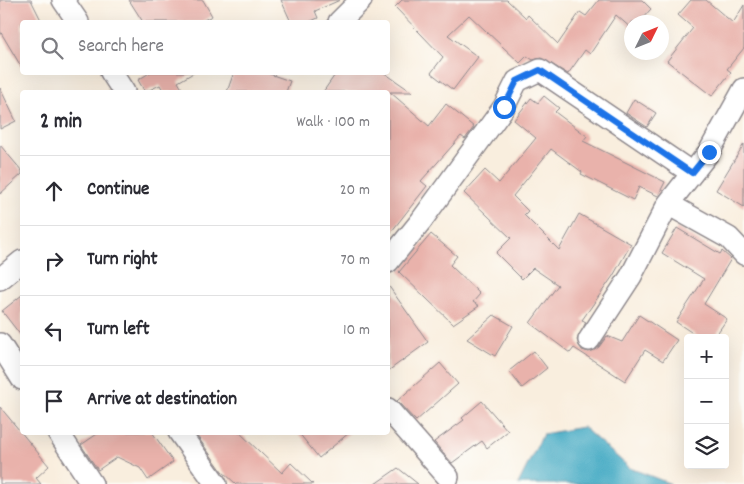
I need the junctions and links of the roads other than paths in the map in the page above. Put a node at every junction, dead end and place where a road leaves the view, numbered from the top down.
1 (63, 0) edge
2 (361, 0) edge
3 (77, 20) edge
4 (341, 20) edge
5 (113, 75) edge
6 (744, 89) edge
7 (123, 90) edge
8 (692, 173) junction
9 (668, 204) junction
10 (744, 254) edge
11 (390, 260) edge
12 (20, 263) edge
13 (0, 279) edge
14 (589, 340) dead end
15 (0, 344) edge
16 (20, 375) edge
17 (390, 411) edge
18 (60, 435) edge
19 (181, 435) edge
20 (448, 477) dead end
21 (92, 484) edge
22 (216, 484) edge

1 - 3 street
2 - 4 street
5 - 7 street
6 - 8 street
8 - 9 street
8 - 11 street
9 - 10 street
9 - 14 street
12 - 13 street
15 - 16 street
17 - 20 street
18 - 21 street
19 - 22 street

